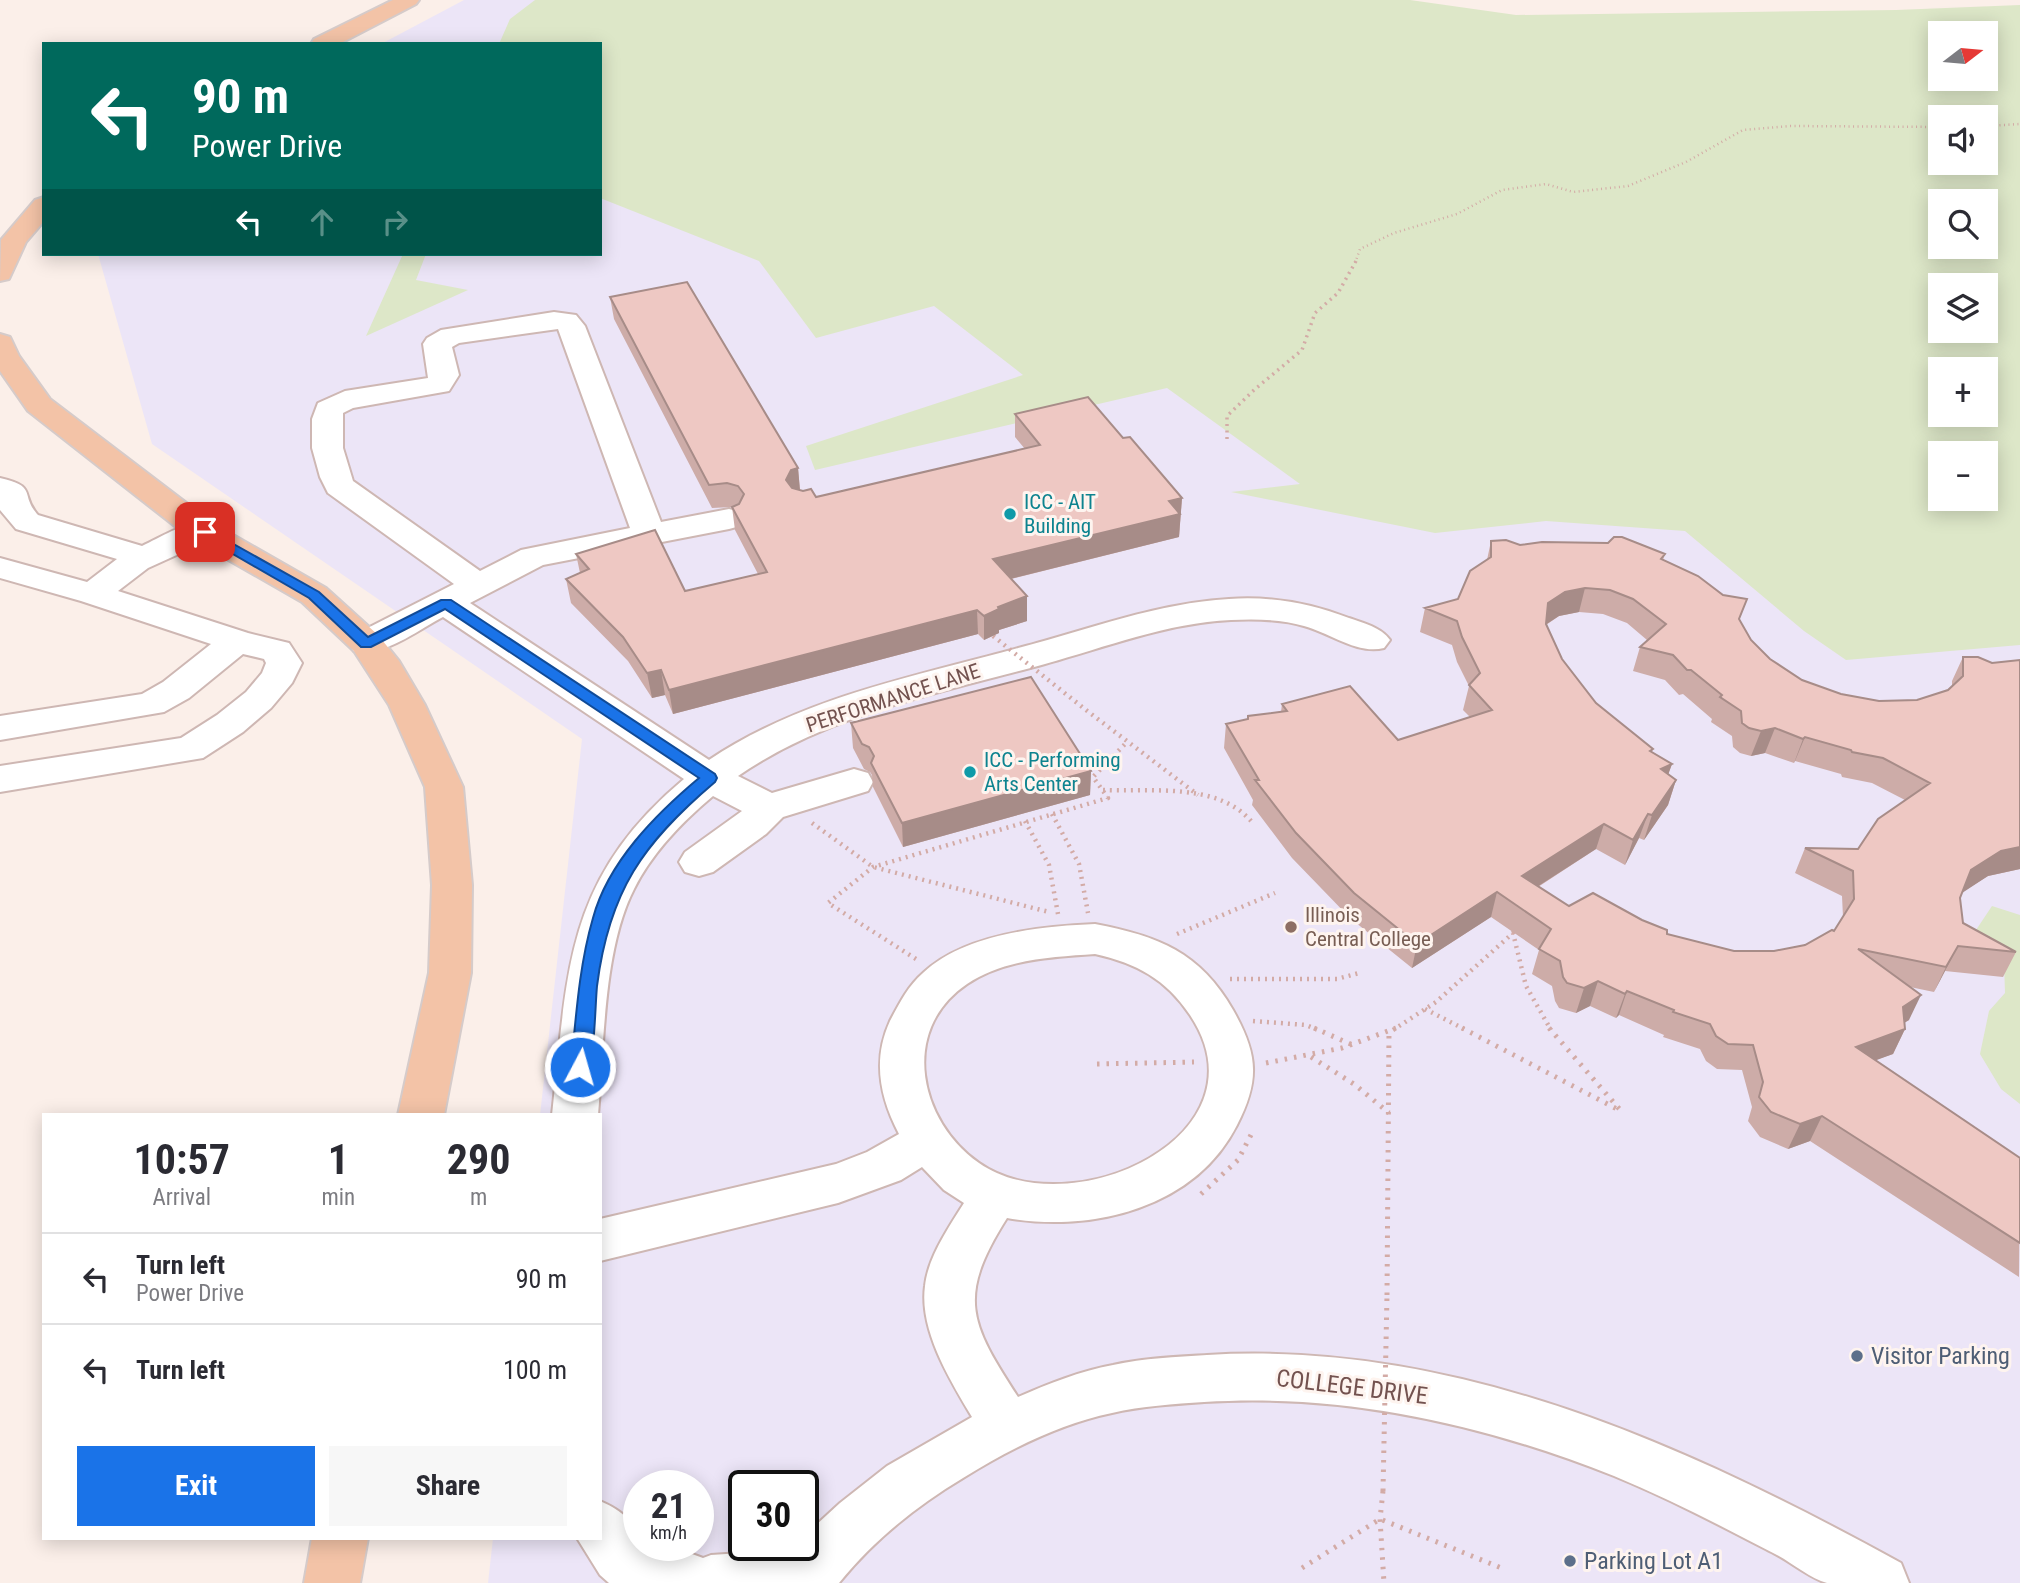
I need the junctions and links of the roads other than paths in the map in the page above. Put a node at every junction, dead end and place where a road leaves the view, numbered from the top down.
1 (409, 0) edge
2 (327, 42) edge
3 (42, 207) edge
4 (0, 273) edge
5 (1, 349) edge
6 (0, 487) edge
7 (729, 519) edge
8 (13, 528) edge
9 (202, 531) junction
10 (649, 535) junction
11 (145, 556) junction
12 (0, 568) edge
13 (479, 586) junction
14 (93, 594) junction
15 (446, 603) junction
16 (1372, 640) dead end
17 (236, 641) junction
18 (366, 643) junction
19 (0, 729) edge
20 (709, 778) junction
21 (0, 779) edge
22 (854, 782) dead end
23 (776, 805) junction
24 (699, 862) dead end
25 (421, 1113) edge
26 (575, 1113) edge
27 (927, 1141) junction
28 (995, 1196) junction
29 (602, 1240) edge
30 (1007, 1426) junction
31 (340, 1540) edge
32 (637, 1561) edge
33 (812, 1572) edge
34 (331, 1583) edge
35 (695, 1583) edge
36 (711, 1583) edge
37 (1881, 1583) edge

1 - 2 main road
3 - 4 main road
5 - 9 main road
6 - 8 street
7 - 10 street
8 - 11 street
9 - 11 street
9 - 18 main road
10 - 13 street
10 - 13 street
11 - 14 street
12 - 14 street
13 - 15 street
14 - 17 street
15 - 18 street
15 - 20 street
16 - 20 street, PERFORMANCE LANE
17 - 19 street
17 - 21 street
18 - 25 main road
20 - 23 street
20 - 26 street, PERFORMANCE LANE
22 - 23 street
23 - 24 street
27 - 28 street
27 - 28 street
27 - 29 street
28 - 30 street
30 - 33 street, COLLEGE DRIVE
30 - 37 street, COLLEGE DRIVE
31 - 34 main road
32 - 35 street
33 - 36 street

